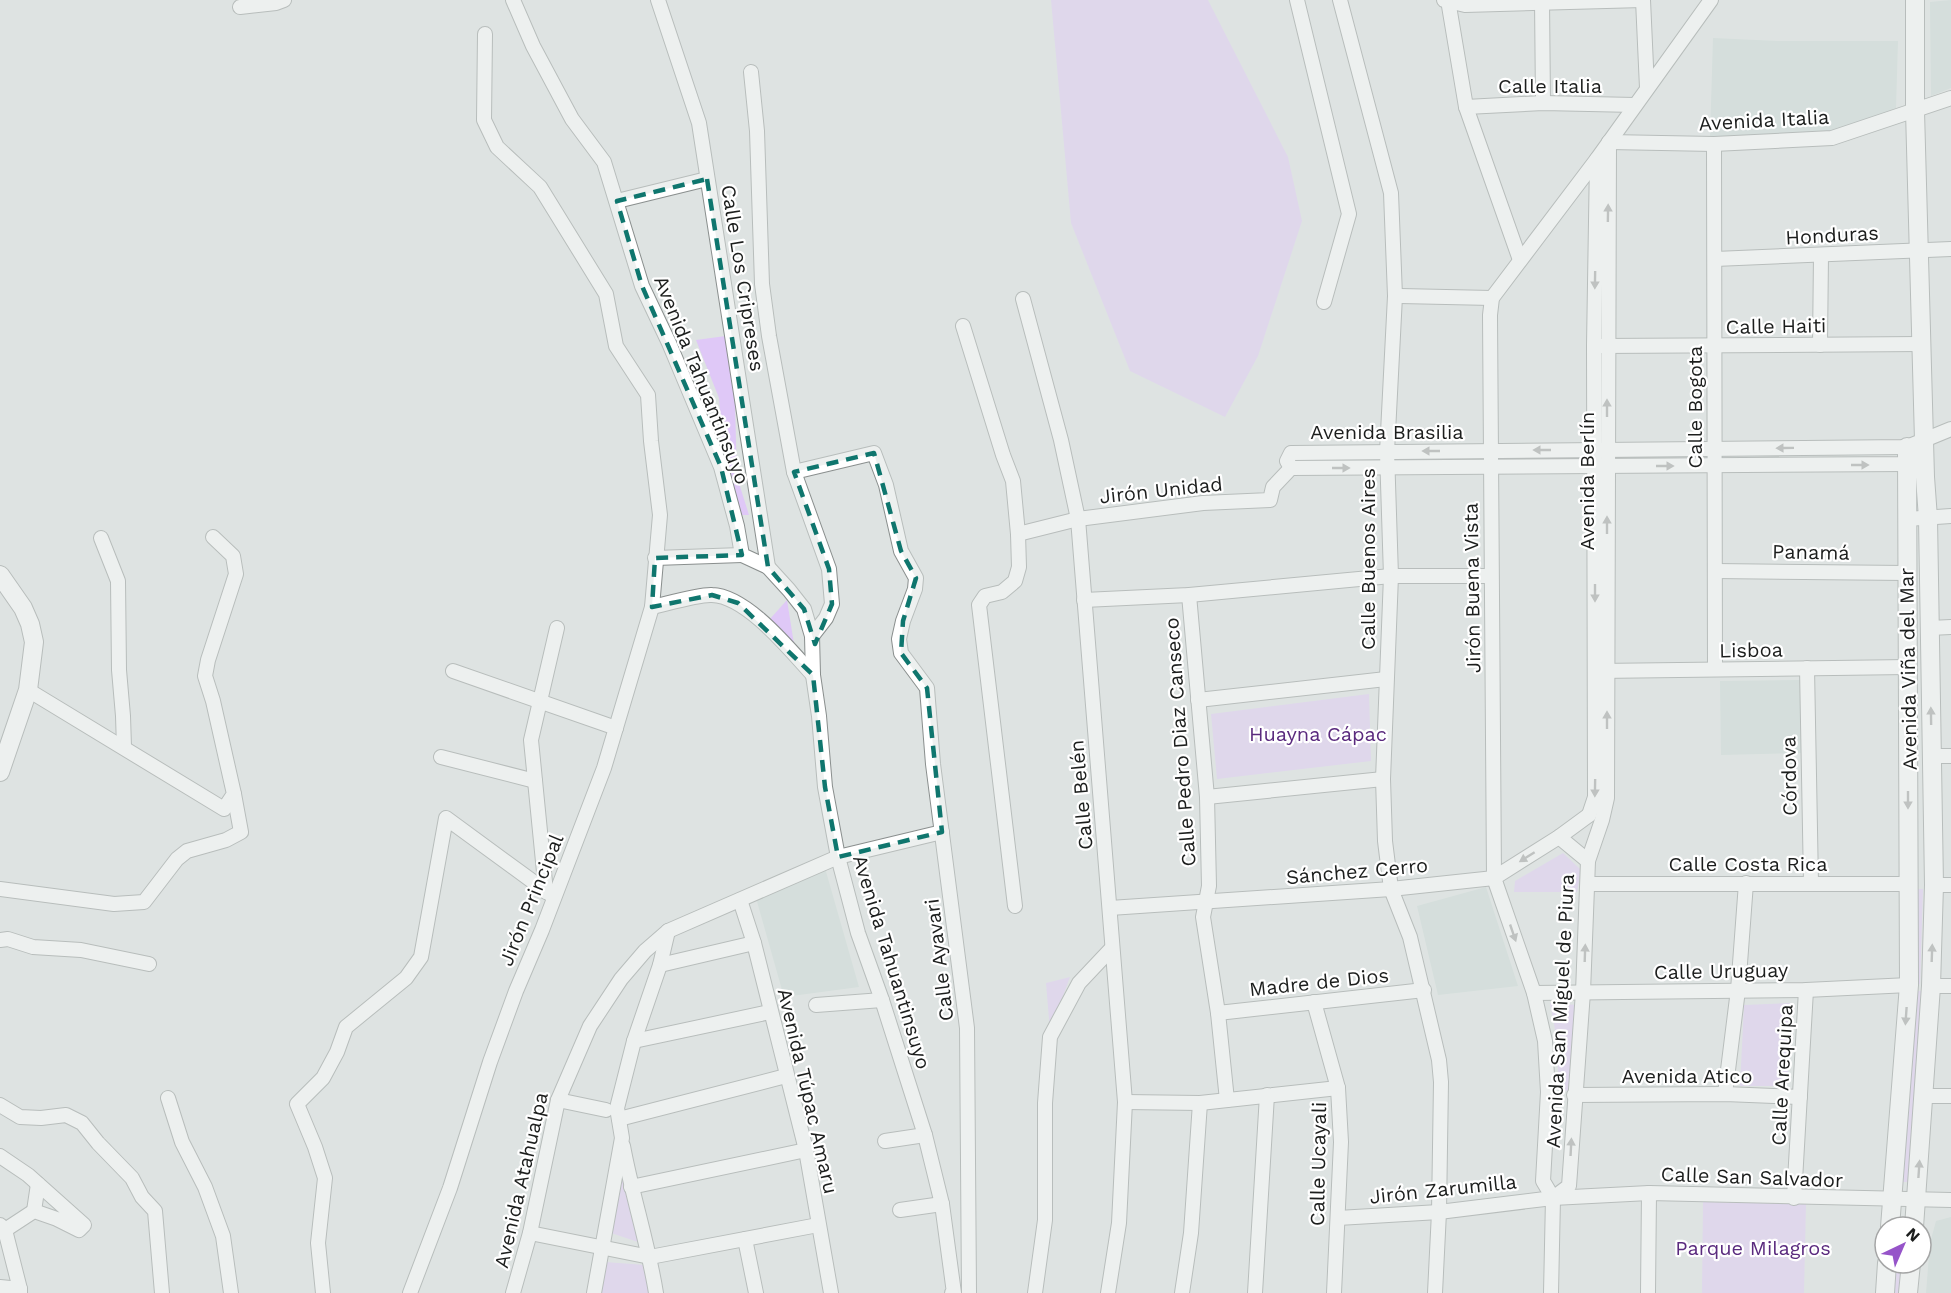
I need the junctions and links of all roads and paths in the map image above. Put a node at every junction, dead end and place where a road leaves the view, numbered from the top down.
1 (284, 0) edge
2 (513, 0) edge
3 (658, 0) edge
4 (1297, 0) edge
5 (1340, 0) edge
6 (1447, 0) edge
7 (1643, 0) edge
8 (1905, 0) edge
9 (1916, 0) edge
10 (1542, 2) edge
11 (1709, 2) edge
12 (240, 7) dead end
13 (485, 34) dead end
14 (752, 72) dead end
15 (1647, 88) junction
16 (1951, 98) edge
17 (1543, 103) junction
18 (1635, 105) junction
19 (1466, 106) junction
20 (1915, 111) junction
21 (1609, 142) junction
22 (1714, 144) junction
23 (1597, 159) junction
24 (707, 179) junction
25 (617, 201) junction
26 (1951, 249) edge
27 (1920, 250) junction
28 (1821, 255) junction
29 (1715, 259) junction
30 (1520, 261) junction
31 (1400, 296) dead end
32 (1492, 298) junction
33 (1023, 299) dead end
34 (1324, 302) dead end
35 (963, 326) dead end
36 (1922, 344) junction
37 (1820, 345) junction
38 (1601, 346) junction
39 (1715, 346) junction
40 (1951, 429) edge
41 (1925, 440) junction
42 (1715, 449) junction
43 (1601, 450) junction
44 (1490, 451) junction
45 (1388, 452) junction
46 (1907, 456) junction
47 (1925, 460) junction
48 (1601, 466) junction
49 (1715, 466) junction
50 (1490, 467) junction
51 (1291, 468) junction
52 (1388, 468) junction
53 (794, 472) junction
54 (1951, 516) edge
55 (1928, 518) junction
56 (1078, 519) junction
57 (1907, 519) junction
58 (1018, 534) junction
59 (213, 537) dead end
60 (101, 538) dead end
61 (742, 555) junction
62 (656, 558) junction
63 (768, 567) junction
64 (1715, 571) junction
65 (1907, 573) junction
66 (0, 575) edge
67 (1391, 576) junction
68 (1491, 576) junction
69 (1189, 595) junction
70 (1084, 600) junction
71 (652, 607) junction
72 (1951, 627) edge
73 (557, 628) dead end
74 (1930, 628) junction
75 (812, 636) junction
76 (1908, 667) junction
77 (1807, 668) junction
78 (1715, 669) junction
79 (453, 671) dead end
80 (1601, 671) junction
81 (813, 675) junction
82 (1386, 679) junction
83 (28, 690) junction
84 (540, 700) junction
85 (1198, 700) junction
86 (616, 728) junction
87 (124, 747) junction
88 (1931, 756) junction
89 (1951, 756) edge
90 (441, 757) dead end
91 (0, 772) edge
92 (1383, 779) junction
93 (535, 780) junction
94 (234, 794) junction
95 (1207, 797) junction
96 (1596, 818) junction
97 (942, 832) junction
98 (1559, 837) junction
99 (838, 857) junction
100 (1588, 861) junction
101 (1494, 878) junction
102 (1746, 883) junction
103 (1811, 883) junction
104 (1588, 884) junction
105 (1909, 884) junction
106 (1942, 885) edge
107 (0, 889) edge
108 (1391, 889) junction
109 (550, 895) junction
110 (740, 900) junction
111 (1206, 901) junction
112 (1015, 906) dead end
113 (1110, 908) junction
114 (668, 931) junction
115 (0, 940) edge
116 (754, 943) junction
117 (1112, 948) junction
118 (149, 964) dead end
119 (660, 965) junction
120 (1909, 985) junction
121 (1931, 986) junction
122 (1951, 986) edge
123 (1424, 990) junction
124 (1738, 990) junction
125 (1806, 990) junction
126 (1583, 992) junction
127 (1534, 993) junction
128 (882, 1000) junction
129 (1314, 1002) junction
130 (816, 1005) dead end
131 (770, 1012) junction
132 (1218, 1013) junction
133 (634, 1041) junction
134 (786, 1076) junction
135 (1338, 1088) junction
136 (1725, 1094) junction
137 (1267, 1095) junction
138 (1574, 1095) junction
139 (1924, 1096) junction
140 (1951, 1096) edge
141 (1800, 1097) junction
142 (168, 1098) dead end
143 (558, 1100) junction
144 (1227, 1100) junction
145 (1125, 1102) junction
146 (1200, 1103) junction
147 (0, 1105) edge
148 (606, 1110) dead end
149 (619, 1119) junction
150 (925, 1135) junction
151 (622, 1138) junction
152 (885, 1141) dead end
153 (806, 1150) junction
154 (0, 1156) edge
155 (38, 1184) junction
156 (631, 1187) junction
157 (1649, 1193) junction
158 (1553, 1197) junction
159 (1794, 1198) junction
160 (1892, 1200) junction
161 (1951, 1200) edge
162 (1916, 1201) junction
163 (942, 1204) junction
164 (900, 1210) dead end
165 (34, 1211) junction
166 (1439, 1212) junction
167 (1891, 1215) edge
168 (1915, 1215) edge
169 (1338, 1218) junction
170 (819, 1225) junction
171 (2, 1227) edge
172 (531, 1233) junction
173 (746, 1239) junction
174 (602, 1248) junction
175 (650, 1257) junction
176 (1886, 1275) edge
177 (1910, 1275) edge
178 (0, 1287) edge
179 (20, 1291) edge
180 (162, 1293) edge
181 (231, 1293) edge
182 (323, 1293) edge
183 (410, 1293) edge
184 (513, 1293) edge
185 (594, 1293) edge
186 (656, 1293) edge
187 (756, 1293) edge
188 (831, 1293) edge
189 (953, 1293) edge
190 (969, 1293) edge
191 (1035, 1293) edge
192 (1108, 1293) edge
193 (1182, 1293) edge
194 (1255, 1293) edge
195 (1334, 1293) edge
196 (1435, 1293) edge
197 (1551, 1293) edge
198 (1648, 1293) edge
199 (1885, 1293) edge
200 (1908, 1293) edge

1 - 12 street
2 - 25 street, Avenida Tahuantinsuyo
3 - 24 street, Calle Los Cripreses
4 - 34 street
5 - 45 street, Calle Buenos Aires
6 - 10 street
6 - 19 street
7 - 10 street
7 - 15 street
8 - 20 main road, Avenida Viña del Mar
9 - 20 main road, Avenida Viña del Mar
10 - 17 street
11 - 15 street
13 - 62 street, Jirón Principal
14 - 53 street
15 - 18 street
16 - 20 street, Avenida Italia
17 - 18 street, Calle Italia
17 - 19 street, Calle Italia
18 - 21 street
19 - 30 street
20 - 22 street, Avenida Italia
20 - 27 main road, Avenida Viña del Mar
21 - 22 street, Avenida Italia
21 - 23 street
38 -> 21 street, Avenida Berlín
22 - 29 street, Calle Bogota
23 - 30 street
23 -> 38 street, Avenida Berlín
24 - 25 street
24 - 63 street, Calle Los Cripreses
25 - 61 street, Avenida Tahuantinsuyo
26 - 27 street, Honduras
27 - 28 street, Honduras
27 - 36 main road, Avenida Viña del Mar
28 - 29 street, Honduras
28 - 37 street
29 - 39 street, Calle Bogota
30 - 32 street
31 - 32 street
32 - 44 street, Jirón Buena Vista
33 - 56 street, Calle Belén
35 - 58 street
36 - 37 street, Calle Haiti
36 - 41 main road, Avenida Viña del Mar
37 - 39 street, Calle Haiti
38 - 39 street, Calle Haiti
38 - 43 street, Avenida Berlín
39 - 42 street, Calle Bogota
40 - 41 street, Avenida Brasilia
41 - 46 street, Avenida Brasilia
41 - 47 main road, Avenida Viña del Mar
42 - 43 street, Avenida Brasilia
46 -> 42 street, Avenida Brasilia
42 - 49 street, Calle Bogota
43 -> 44 street, Avenida Brasilia
43 - 48 street, Avenida Berlín
44 -> 45 street, Avenida Brasilia
44 - 50 street, Jirón Buena Vista
45 - 51 street, Avenida Brasilia
45 - 52 street, Calle Buenos Aires
46 - 47 street, Avenida Brasilia
49 -> 46 street, Avenida Brasilia
46 - 57 main road, Avenida Viña del Mar
47 - 55 main road, Avenida Viña del Mar
48 -> 49 street, Avenida Brasilia
48 - 50 street, Avenida Brasilia
48 - 80 street, Avenida Berlín
49 - 64 street, Calle Bogota
50 - 52 street, Avenida Brasilia
50 - 68 street, Jirón Buena Vista
51 -> 52 street, Avenida Brasilia
51 - 56 street, Jirón Unidad
52 - 67 street, Calle Buenos Aires
53 - 75 street
53 - 97 street, Calle Ayavari
54 - 55 street
55 - 57 street
55 - 74 main road, Avenida Viña del Mar
56 - 58 street, Jirón Unidad
56 - 70 street, Calle Belén
57 - 65 main road, Avenida Viña del Mar
58 - 112 street
59 - 94 street
60 - 87 street
61 - 62 street
61 - 63 street, Avenida Tahuantinsuyo
62 - 71 street, Jirón Principal
63 - 75 street, Avenida Tahuantinsuyo
64 - 65 street, Panamá
64 - 78 street, Calle Bogota
65 - 76 main road, Avenida Viña del Mar
66 - 83 main road
67 - 68 street
67 - 69 street
67 - 82 street, Calle Buenos Aires
68 - 101 street, Jirón Buena Vista
69 - 70 street
69 - 85 street, Calle Pedro Diaz Canseco
70 - 113 street, Calle Belén
71 - 81 street
71 - 86 street, Jirón Principal
72 - 74 street
73 - 84 street
88 -> 74 main road, Avenida Viña del Mar
75 - 81 street, Avenida Tahuantinsuyo
76 - 77 street, Lisboa
76 -> 105 main road, Avenida Viña del Mar
77 - 78 street, Lisboa
77 - 103 street, Córdova
78 - 80 street, Lisboa
79 - 84 street
80 - 96 street, Avenida Berlín
81 - 99 street, Avenida Tahuantinsuyo
82 - 85 street
82 - 92 street, Calle Buenos Aires
83 - 87 street
83 - 91 main road
84 - 86 street
84 - 93 street
85 - 95 street, Calle Pedro Diaz Canseco
86 - 109 street, Jirón Principal
87 - 94 street
88 - 89 street
88 - 106 main road, Avenida Viña del Mar
90 - 93 street
92 - 95 street
92 - 108 street, Calle Buenos Aires
93 - 109 street
94 - 107 street
95 - 111 street, Calle Pedro Diaz Canseco
96 - 98 street, Sánchez Cerro
96 - 100 street, Avenida San Miguel de Piura
97 - 99 street, Avenida Atahualpa
97 - 190 street, Calle Ayavari
98 - 100 street
98 -> 101 street, Sánchez Cerro
99 - 110 street, Avenida Atahualpa
99 - 128 street, Avenida Tahuantinsuyo
100 - 104 street, Avenida San Miguel de Piura
101 - 108 street, Sánchez Cerro
101 -> 127 street, Avenida San Miguel de Piura
102 - 103 street, Calle Costa Rica
102 - 104 street, Calle Costa Rica
102 - 124 street
103 - 105 street, Calle Costa Rica
126 -> 104 street, Avenida San Miguel de Piura
105 - 120 main road, Avenida Viña del Mar
121 -> 106 main road, Avenida Viña del Mar
108 - 111 street, Sánchez Cerro
108 - 123 street, Calle Buenos Aires
109 - 182 street
109 - 183 street, Jirón Principal
110 - 114 street, Avenida Atahualpa
110 - 116 street, Avenida Túpac Amaru
111 - 113 street, Sánchez Cerro
111 - 132 street, Calle Pedro Diaz Canseco
113 - 117 street, Calle Belén
114 - 119 street
114 - 143 street, Avenida Atahualpa
115 - 118 street
116 - 119 street
116 - 131 street, Avenida Túpac Amaru
117 - 145 street, Calle Belén
117 - 191 street
119 - 133 street
120 - 125 street, Calle Uruguay
120 -> 160 main road, Avenida Viña del Mar
121 - 122 street
121 - 139 main road, Avenida Viña del Mar
123 - 129 street, Madre de Dios
123 - 166 street, Calle Buenos Aires
124 - 125 street, Calle Uruguay
124 - 126 street, Calle Uruguay
124 - 136 street
125 - 141 street, Calle Arequipa
126 - 127 street, Calle Uruguay
126 - 138 street, Avenida San Miguel de Piura
127 - 158 street, Avenida San Miguel de Piura
128 - 130 street
128 - 150 street, Avenida Tahuantinsuyo
129 - 132 street, Madre de Dios
129 - 135 street, Calle Ucayali
131 - 133 street
131 - 134 street, Avenida Túpac Amaru
132 - 144 street, Calle Pedro Diaz Canseco
133 - 149 street
134 - 149 street
134 - 153 street, Avenida Túpac Amaru
135 - 137 street
135 - 169 street, Calle Ucayali
136 - 138 street, Avenida Atico
136 - 141 street, Avenida Atico
137 - 144 street
137 - 194 street
158 -> 138 street, Avenida San Miguel de Piura
139 - 140 street
162 -> 139 main road, Avenida Viña del Mar
141 - 159 street, Calle Arequipa
142 - 181 street
143 - 148 street
143 - 172 street, Avenida Atahualpa
144 - 146 street
145 - 146 street
145 - 192 street, Calle Belén
146 - 193 street
147 - 180 street
149 - 151 street
150 - 152 street
150 - 163 street, Avenida Tahuantinsuyo
151 - 156 street
151 - 174 street
153 - 156 street
153 - 170 street, Avenida Túpac Amaru
154 - 155 street
155 - 165 street
155 - 165 street
156 - 175 street
157 - 158 street, Calle San Salvador
157 - 159 street, Calle San Salvador
157 - 198 street
158 - 166 street, Jirón Zarumilla
158 - 197 street, Avenida San Miguel de Piura
159 - 160 street, Calle San Salvador
160 - 162 street, Calle San Salvador
160 - 167 main road, Avenida Viña del Mar
161 - 162 street, Calle San Salvador
162 - 168 main road, Avenida Viña del Mar
163 - 164 street
163 - 189 street, Avenida Tahuantinsuyo
165 - 171 street
166 - 169 street, Jirón Zarumilla
166 - 196 street, Calle Buenos Aires
169 - 195 street, Calle Ucayali
170 - 173 street
170 - 188 street, Avenida Túpac Amaru
171 - 179 street
172 - 174 street
172 - 184 street, Avenida Atahualpa
173 - 175 street
173 - 187 street
174 - 175 street
174 - 185 street
175 - 186 street
176 - 199 main road
177 - 200 main road
178 - 179 street

